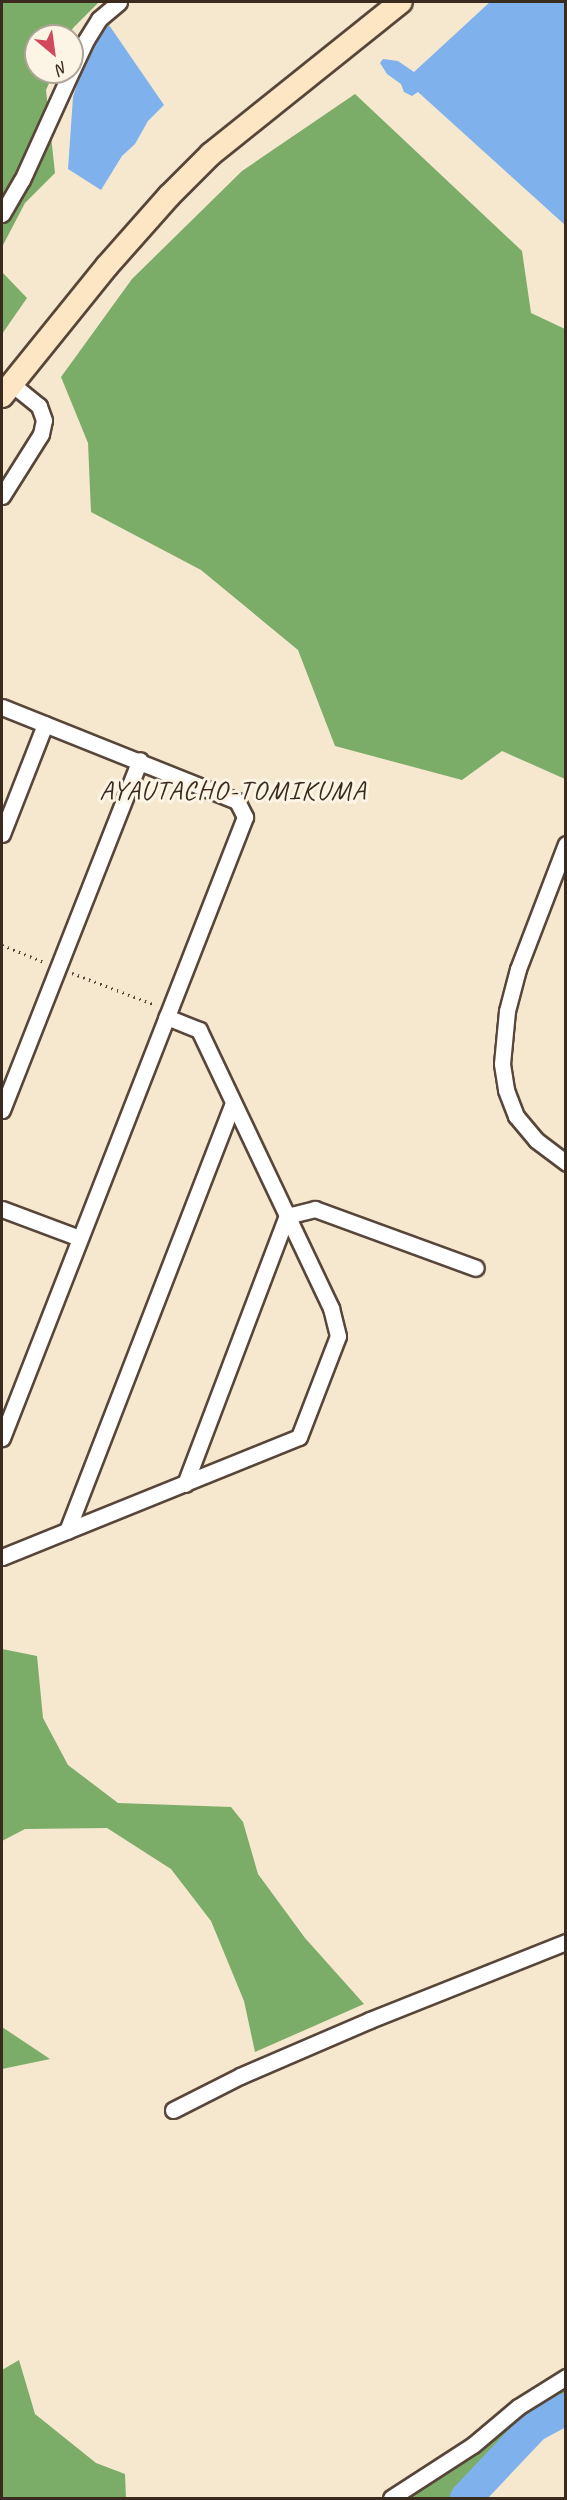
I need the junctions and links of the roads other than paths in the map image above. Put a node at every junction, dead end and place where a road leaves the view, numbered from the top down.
1 (119, 2) edge
2 (401, 2) edge
3 (84, 44) edge
4 (66, 84) edge
5 (2, 214) edge
6 (6, 390) edge
7 (2, 496) edge
8 (2, 707) edge
9 (45, 724) junction
10 (140, 760) junction
11 (2, 834) edge
12 (566, 844) edge
13 (167, 1014) junction
14 (233, 1103) junction
15 (2, 1110) edge
16 (566, 1163) edge
17 (2, 1209) edge
18 (287, 1216) junction
19 (79, 1238) junction
20 (476, 1268) dead end
21 (2, 1438) edge
22 (185, 1484) junction
23 (67, 1531) junction
24 (2, 1557) edge
25 (566, 1942) edge
26 (173, 2110) dead end
27 (566, 2377) edge
28 (391, 2499) edge

1 - 3 street
2 - 6 street
4 - 5 street
6 - 7 street
8 - 9 street
9 - 10 street
9 - 11 street
10 - 13 street
10 - 15 street
12 - 16 street
13 - 14 street
13 - 19 street
14 - 18 street
14 - 23 street
17 - 19 street
18 - 20 street
18 - 22 street
18 - 22 street
19 - 21 street
22 - 23 street
23 - 24 street
25 - 26 street
27 - 28 street

